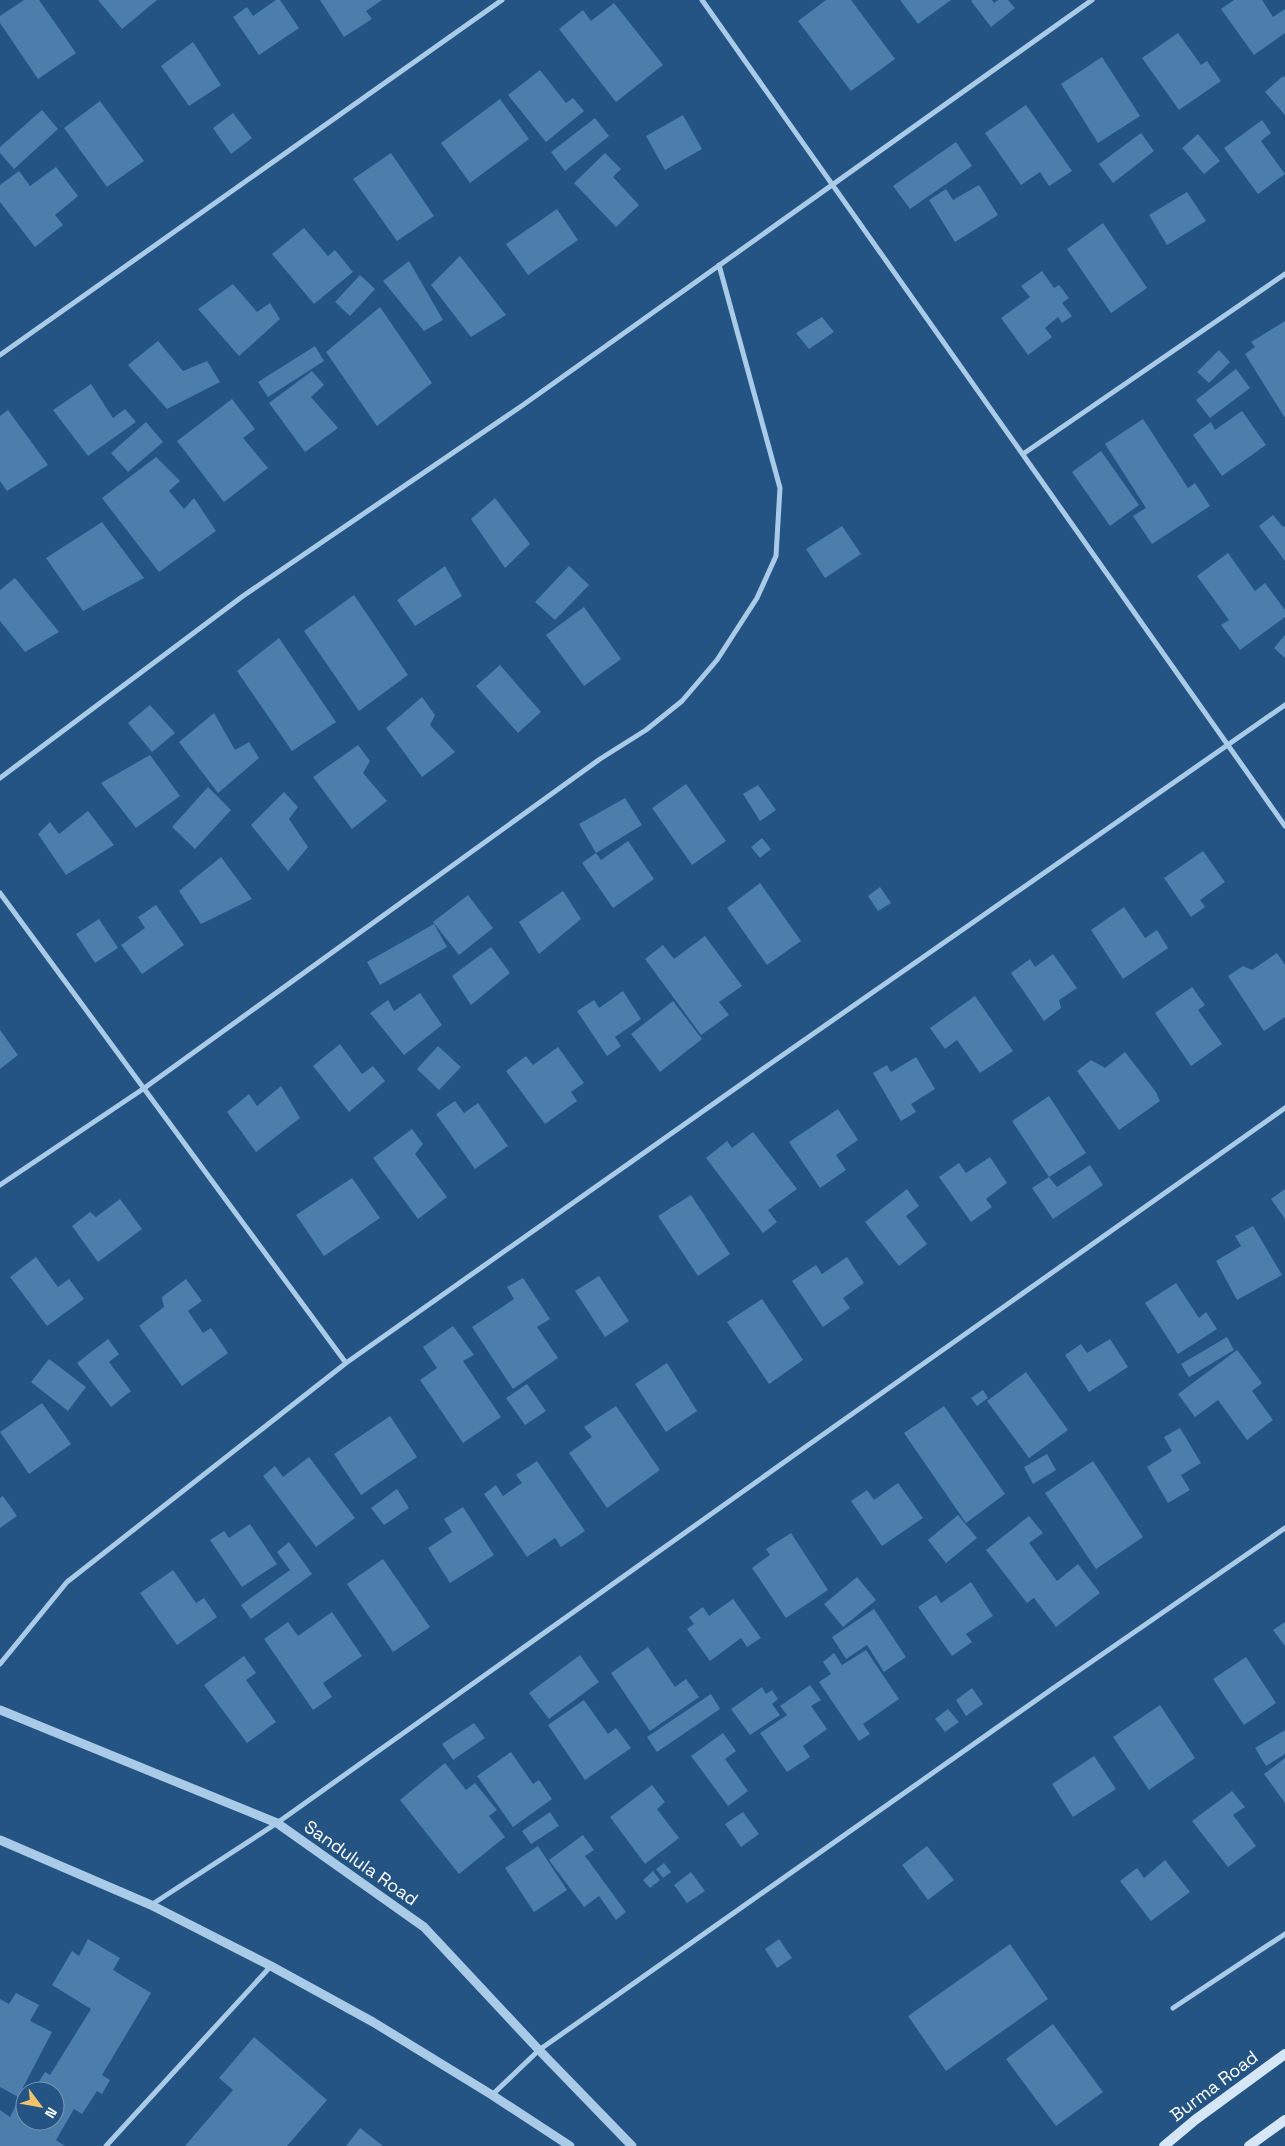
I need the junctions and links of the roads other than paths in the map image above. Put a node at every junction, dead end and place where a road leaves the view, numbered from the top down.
1 (502, 0) edge
2 (702, 0) edge
3 (1092, 0) edge
4 (832, 185) junction
5 (719, 266) junction
6 (1285, 274) edge
7 (0, 355) edge
8 (1023, 454) junction
9 (1285, 705) edge
10 (1227, 746) junction
11 (0, 778) edge
12 (1285, 826) edge
13 (0, 893) edge
14 (143, 1088) junction
15 (1285, 1108) edge
16 (0, 1185) edge
17 (346, 1363) junction
18 (1285, 1528) edge
19 (0, 1664) edge
20 (0, 1710) edge
21 (278, 1824) junction
22 (0, 1840) edge
23 (151, 1905) junction
24 (1285, 1934) edge
25 (271, 1966) junction
26 (1174, 2008) dead end
27 (539, 2050) junction
28 (1285, 2054) edge
29 (492, 2095) junction
30 (1285, 2120) edge
31 (106, 2146) edge
32 (570, 2146) edge
33 (632, 2146) edge
34 (1164, 2146) edge
35 (1249, 2146) edge

1 - 7 street
2 - 4 street
3 - 4 street
4 - 5 street
4 - 8 street
5 - 11 street
5 - 14 street
6 - 8 street
8 - 10 street
9 - 10 street
10 - 12 street
10 - 17 street
13 - 14 street
14 - 16 street
14 - 17 street
15 - 21 street
17 - 19 street
18 - 27 street
20 - 21 street, Sandulula Road
21 - 23 street
21 - 27 street, Sandulula Road
22 - 23 street
23 - 25 street
24 - 26 street
25 - 29 street
25 - 31 street
27 - 29 street
27 - 33 street, Sandulula Road
28 - 34 main road, Burma Road
29 - 32 street
30 - 35 main road

